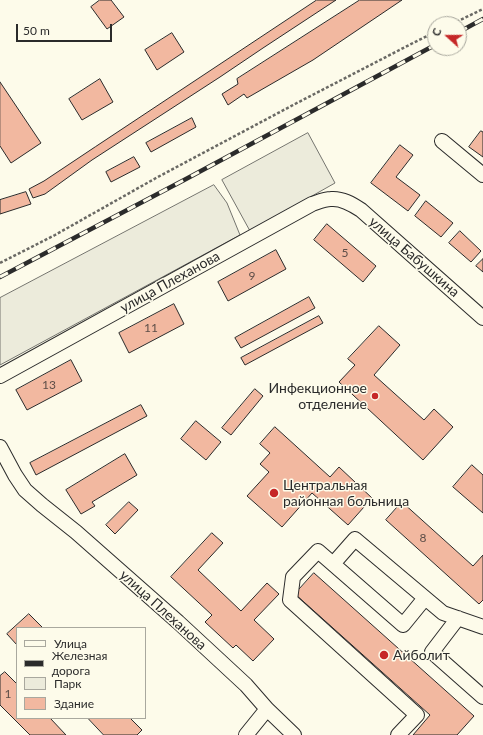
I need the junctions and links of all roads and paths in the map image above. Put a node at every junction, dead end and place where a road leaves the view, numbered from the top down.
1 (483, 9) edge
2 (467, 17) edge
3 (427, 36) edge
4 (442, 142) dead end
5 (483, 175) edge
6 (343, 201) joint
7 (0, 263) edge
8 (483, 318) edge
9 (0, 376) edge
10 (0, 447) edge
11 (333, 564) junction
12 (425, 598) junction
13 (458, 618) junction
14 (483, 627) edge
15 (483, 697) edge
16 (267, 709) junction
17 (246, 735) edge
18 (294, 735) edge
19 (398, 735) edge

1 - 2 path
3 - 7 path
4 - 5 street
6 - 8 street, улица Бабушкина
6 - 9 street, улица Плеханова
10 - 16 street, улица Плеханова
11 - 12 street
11 - 12 street
11 - 19 street
12 - 13 street
13 - 14 street
13 - 15 street
16 - 17 street
16 - 18 street, улица Плеханова

